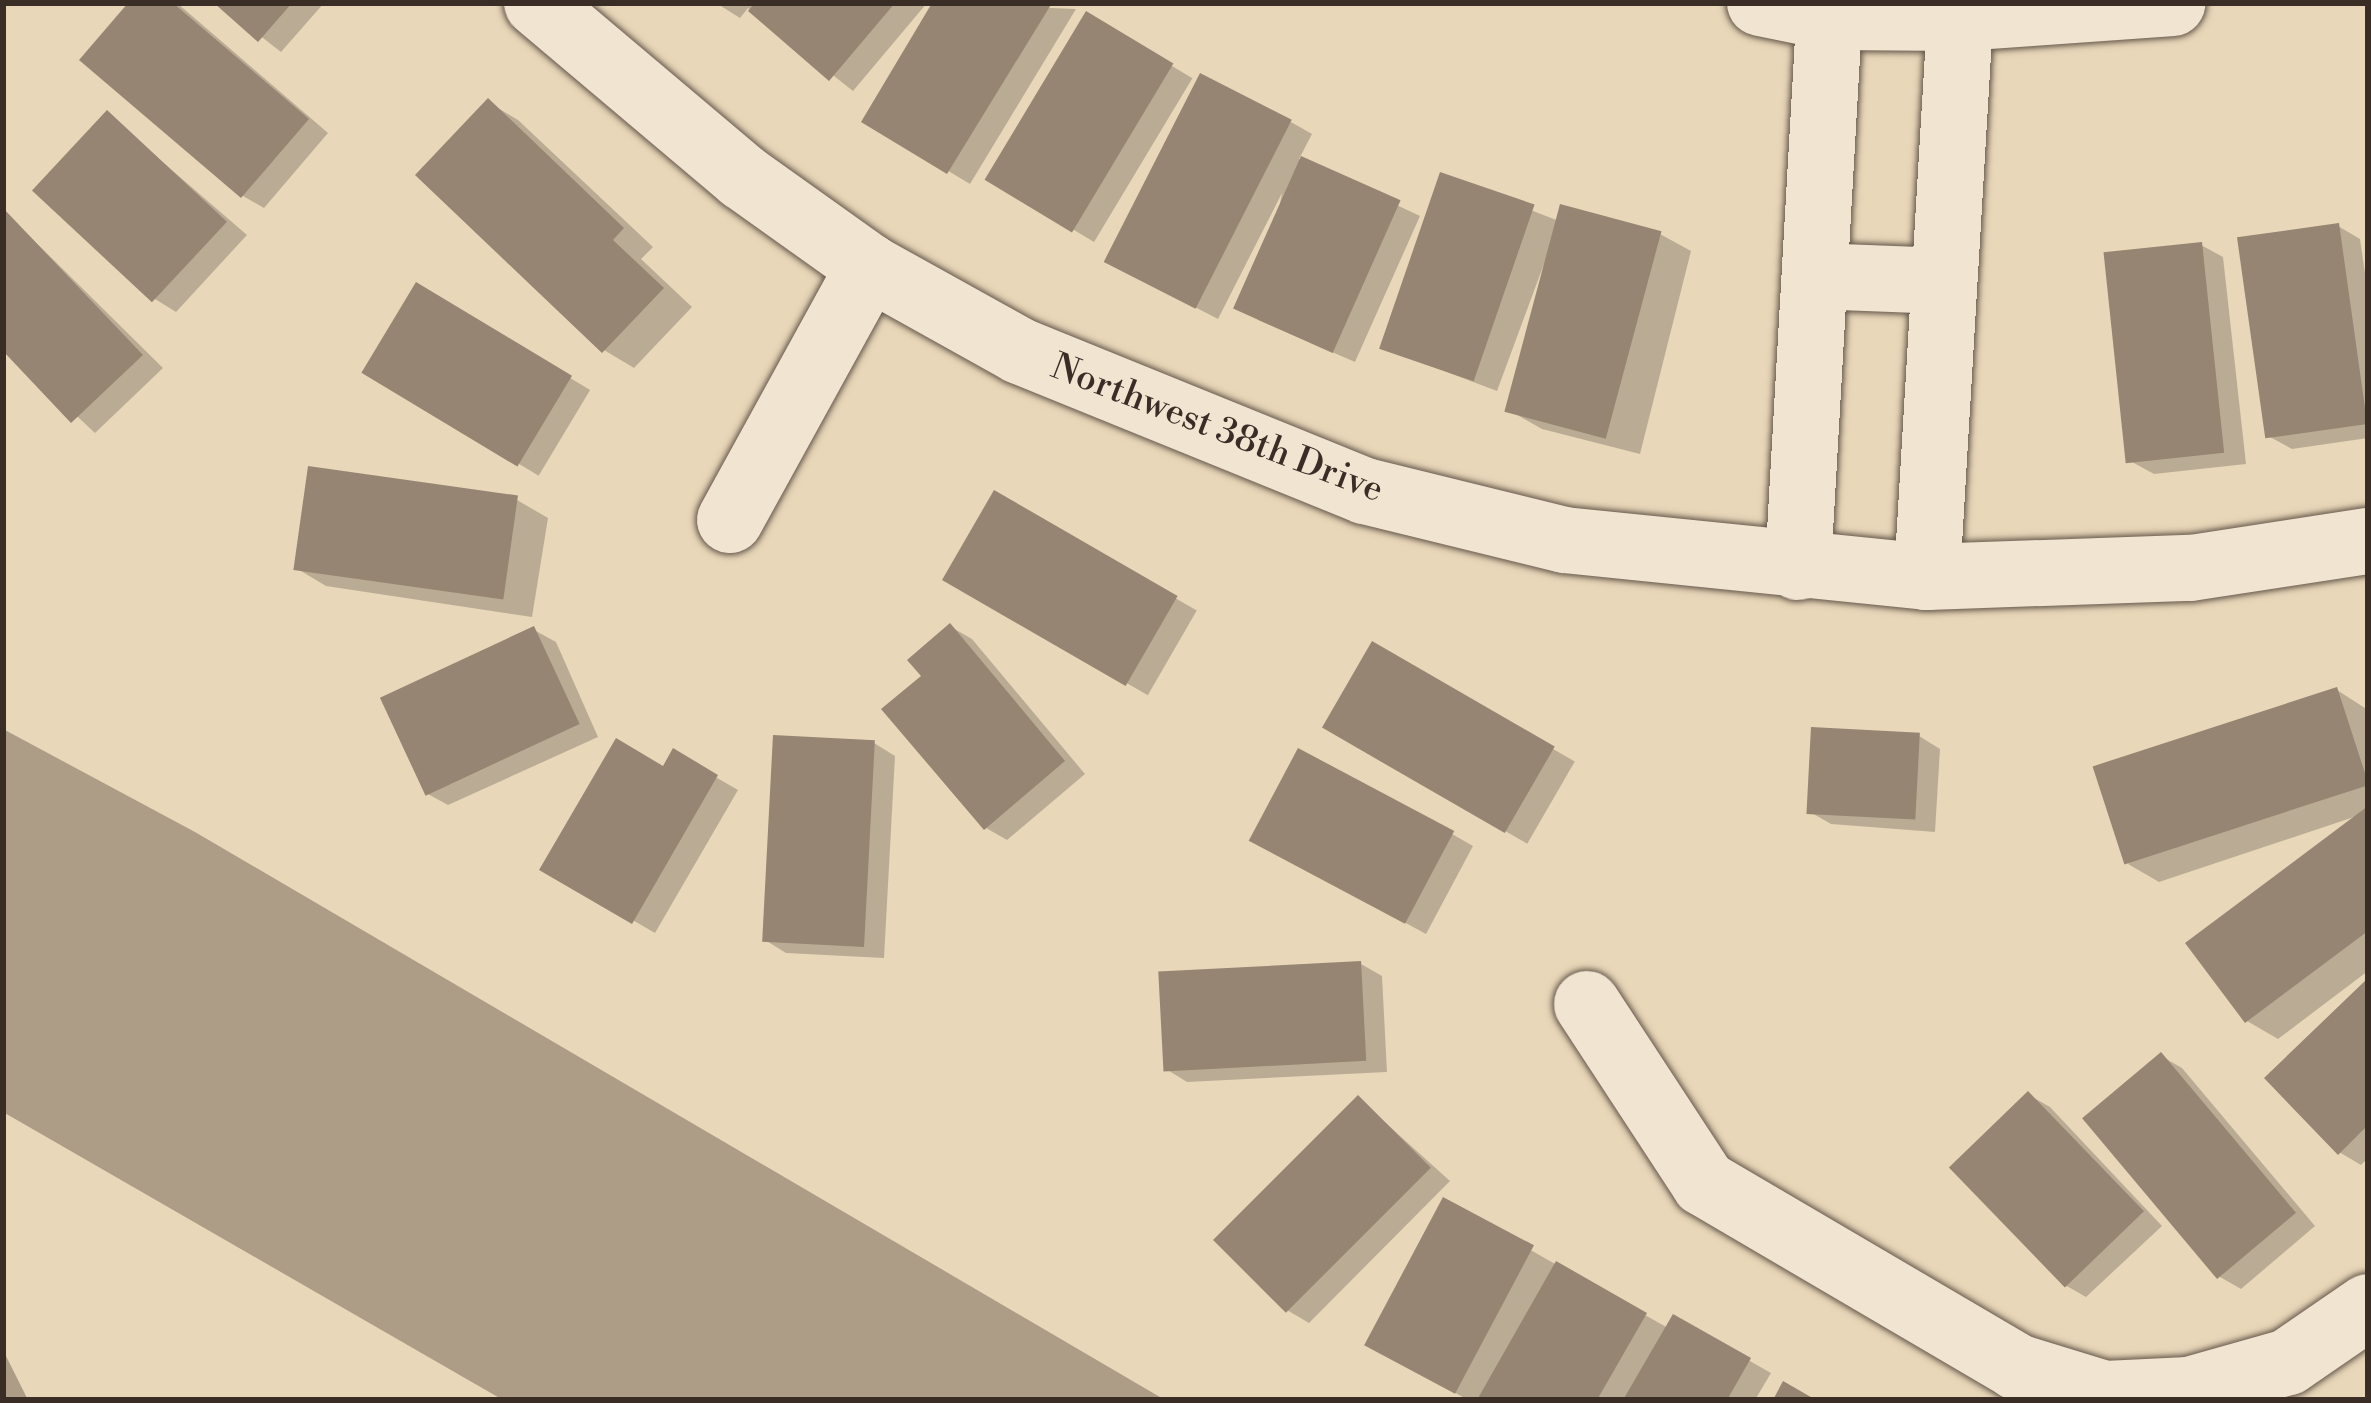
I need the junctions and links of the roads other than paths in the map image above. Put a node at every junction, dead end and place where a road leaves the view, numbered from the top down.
1 (537, 3) edge
2 (1760, 3) edge
3 (2172, 3) edge
4 (1830, 10) edge
5 (1960, 11) edge
6 (869, 267) junction
7 (1815, 276) junction
8 (1944, 281) junction
9 (730, 520) dead end
10 (2368, 541) edge
11 (1798, 567) junction
12 (1927, 577) junction
13 (1587, 1004) dead end
14 (2368, 1307) edge

1 - 6 street, Northwest 38th Drive
2 - 4 street
3 - 5 street
4 - 5 street
4 - 7 street
5 - 8 street
6 - 9 street
6 - 11 street, Northwest 38th Drive
7 - 8 street
7 - 11 street
8 - 12 street
10 - 12 street, Northwest 38th Drive
11 - 12 street, Northwest 38th Drive
13 - 14 street

